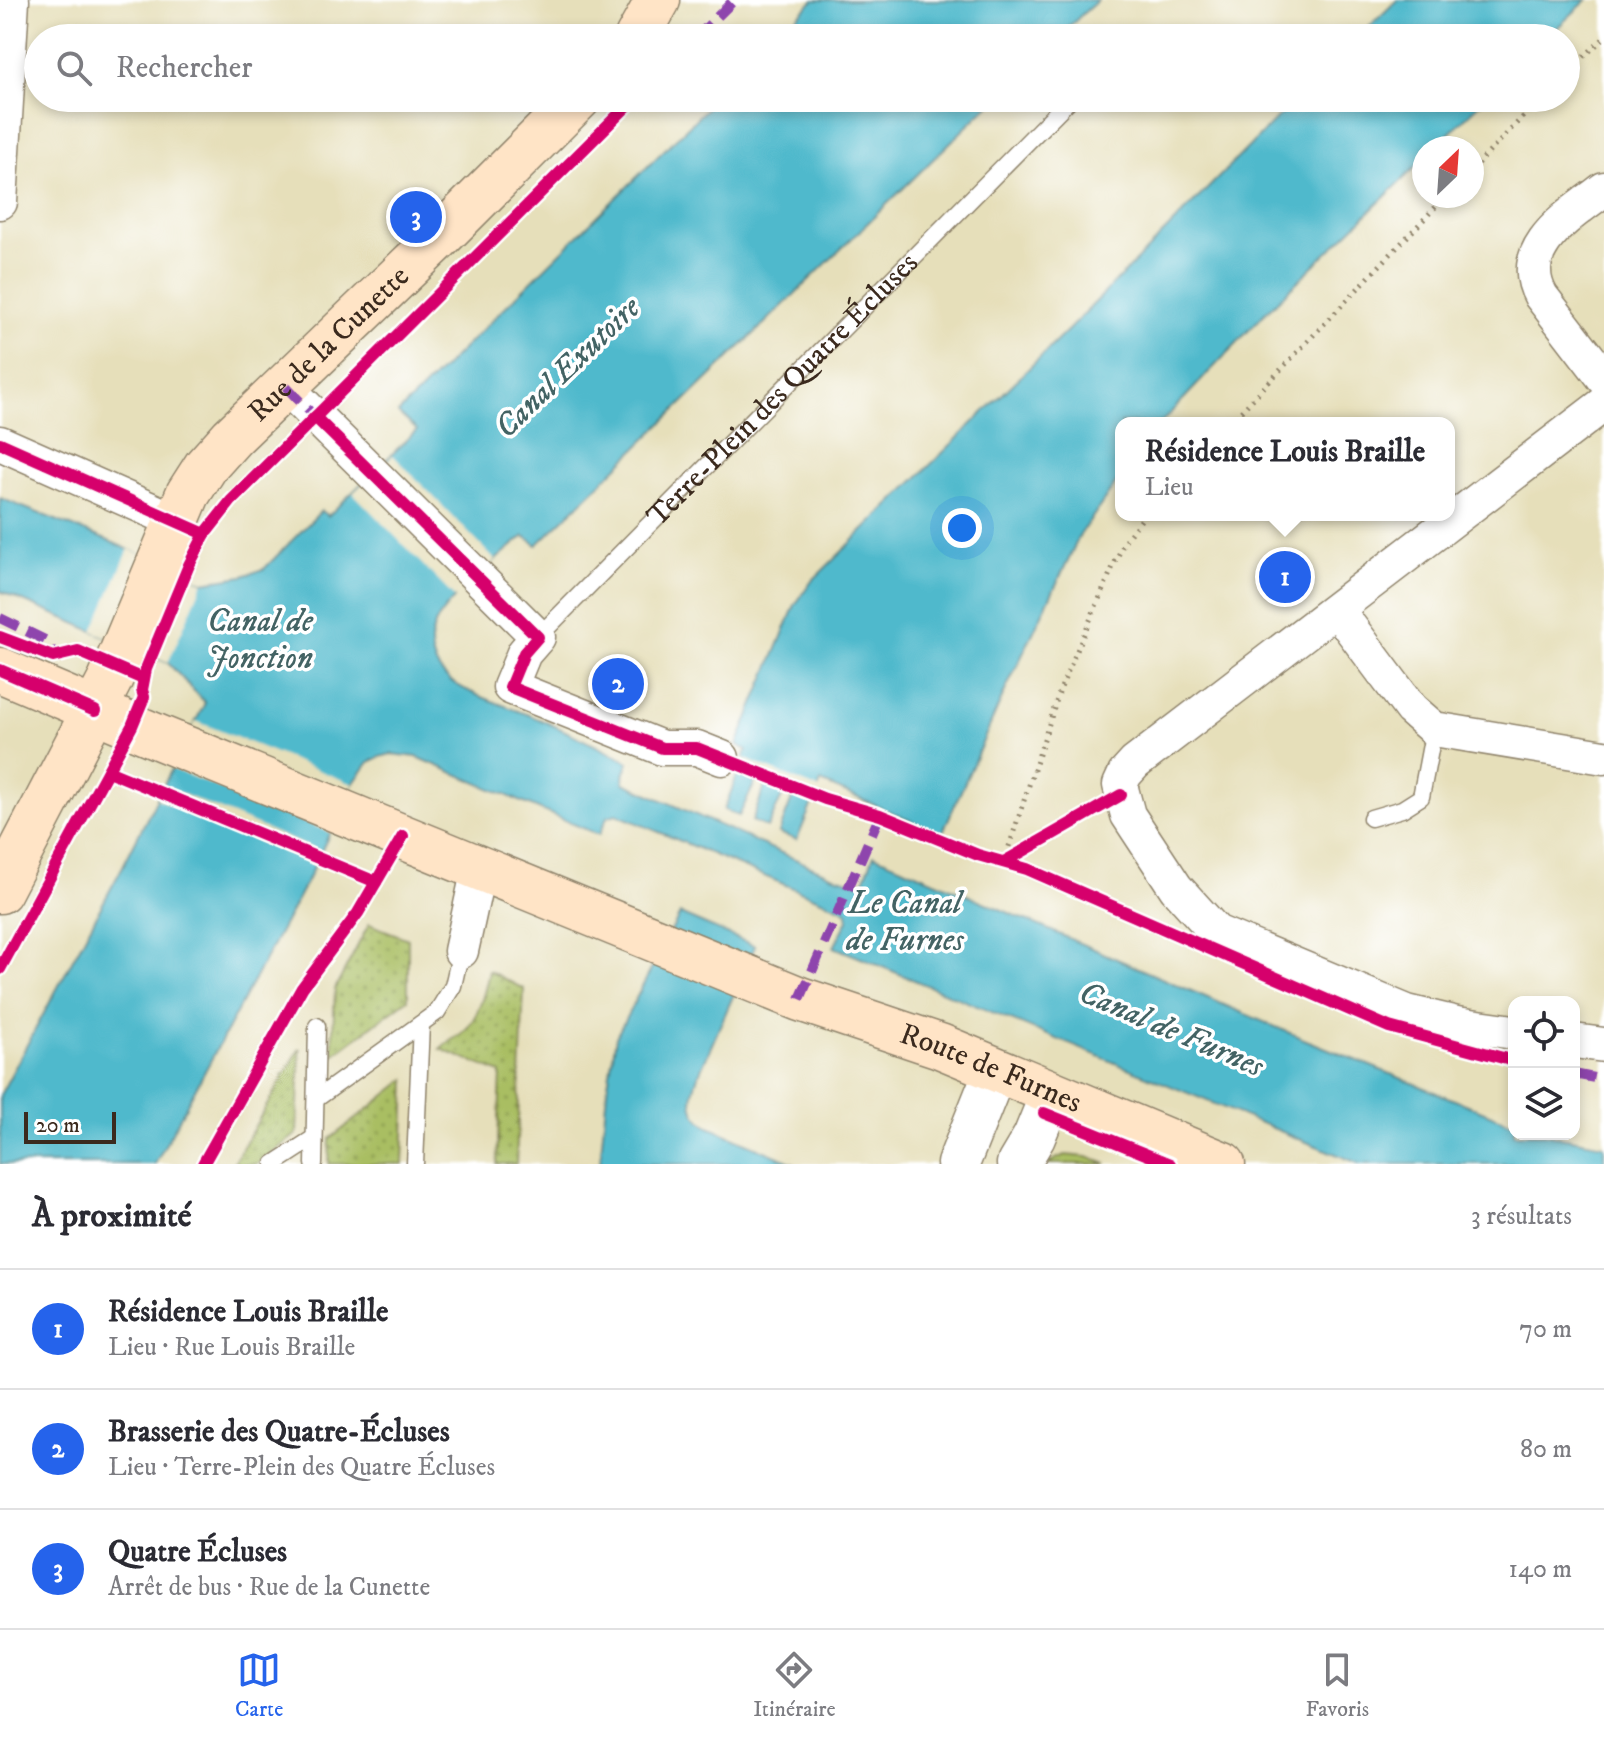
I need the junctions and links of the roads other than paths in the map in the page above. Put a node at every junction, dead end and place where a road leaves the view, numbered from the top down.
1 (12, 0) edge
2 (658, 0) edge
3 (645, 24) edge
4 (565, 112) edge
5 (1057, 112) edge
6 (1604, 189) edge
7 (0, 202) edge
8 (1604, 378) edge
9 (286, 387) junction
10 (1604, 404) edge
11 (0, 443) edge
12 (1455, 519) edge
13 (1452, 521) edge
14 (172, 530) junction
15 (1337, 610) junction
16 (538, 637) junction
17 (0, 670) edge
18 (95, 711) junction
19 (1434, 729) junction
20 (1604, 757) edge
21 (722, 758) dead end
22 (1371, 818) dead end
23 (479, 868) junction
24 (0, 891) edge
25 (461, 951) joint
26 (421, 1024) junction
27 (317, 1026) dead end
28 (1508, 1031) edge
29 (1580, 1042) edge
30 (1604, 1045) edge
31 (992, 1080) junction
32 (316, 1099) junction
33 (1048, 1103) junction
34 (314, 1138) junction
35 (274, 1164) edge
36 (314, 1164) edge
37 (415, 1164) edge
38 (958, 1164) edge
39 (1018, 1164) edge
40 (1170, 1164) edge
41 (1223, 1164) edge

1 - 7 street
2 - 3 main road
4 - 9 main road, Rue de la Cunette
5 - 16 lane, Terre-Plein des Quatre Écluses
6 - 8 street
9 - 14 main road, Rue de la Cunette
9 - 16 street
10 - 12 street
11 - 14 street
13 - 15 street
14 - 18 main road, Rue de la Cunette
15 - 19 street
15 - 28 street
16 - 21 street
17 - 18 main road, Route de Furnes
18 - 23 main road, Route de Furnes
18 - 24 main road, Rue de la Cunette
19 - 20 street
19 - 22 lane
23 - 25 street
23 - 31 main road, Route de Furnes
25 - 26 lane
26 - 32 lane
26 - 37 lane
27 - 32 lane
29 - 30 street
31 - 33 main road, Route de Furnes
31 - 38 street
32 - 34 lane
33 - 39 street
33 - 40 main road, Route de Furnes
33 - 41 main road, Route de Furnes
34 - 35 lane
34 - 36 lane

